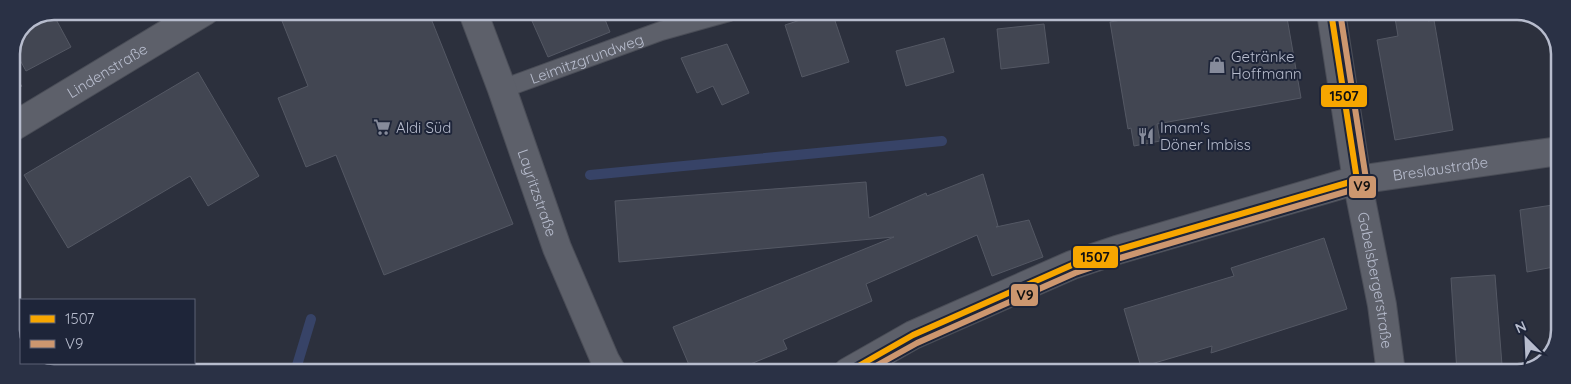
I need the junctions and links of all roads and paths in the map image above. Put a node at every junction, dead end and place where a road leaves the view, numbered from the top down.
1 (190, 20) edge
2 (476, 20) edge
3 (700, 20) edge
4 (1332, 20) edge
5 (502, 88) junction
6 (20, 123) edge
7 (1551, 152) edge
8 (1357, 180) junction
9 (607, 364) edge
10 (862, 364) edge
11 (1390, 364) edge

1 - 6 street, Lindenstraße
2 - 5 street, Layritzstraße
3 - 5 lane, Leimitzgrundweg
4 - 8 street, Gabelsbergerstraße
5 - 9 street, Layritzstraße
7 - 8 street, Breslaustraße
8 - 10 street, Breslaustraße
8 - 11 street, Gabelsbergerstraße

